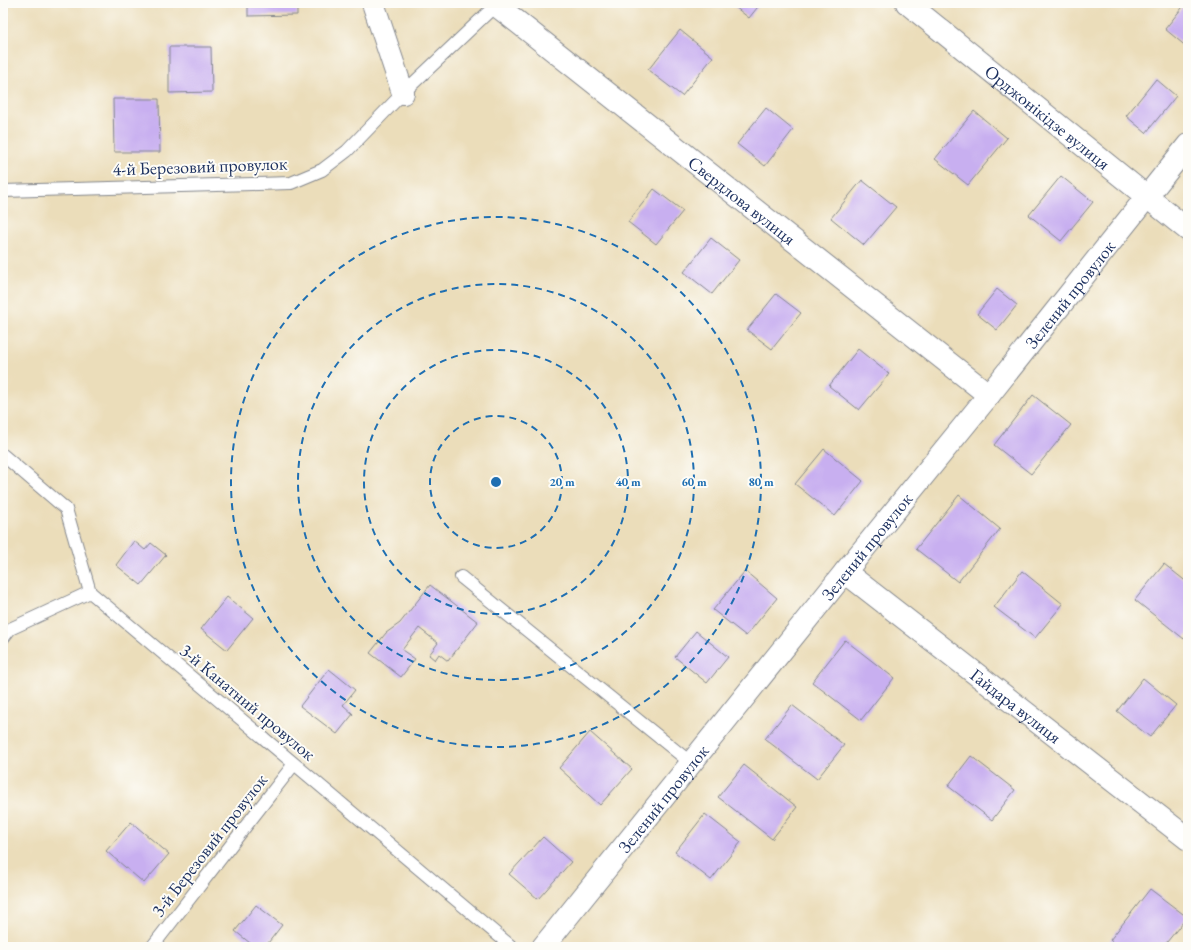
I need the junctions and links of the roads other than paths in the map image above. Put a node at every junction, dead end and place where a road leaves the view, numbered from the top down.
1 (373, 3) edge
2 (908, 3) edge
3 (497, 4) edge
4 (403, 93) junction
5 (1188, 145) edge
6 (3, 191) edge
7 (1146, 196) junction
8 (1188, 230) edge
9 (989, 395) junction
10 (3, 455) edge
11 (845, 572) junction
12 (461, 577) dead end
13 (90, 592) junction
14 (3, 638) edge
15 (691, 763) junction
16 (294, 764) junction
17 (1188, 839) edge
18 (152, 947) edge
19 (512, 947) edge
20 (543, 947) edge

1 - 4 street
2 - 7 street, Орджонікідзе вулиця
3 - 4 lane, 4-й Березовий провулок
3 - 9 street, Свердлова вулиця
4 - 6 lane, 4-й Березовий провулок
5 - 7 street, Зелений провулок
7 - 8 street, Орджонікідзе вулиця
7 - 9 street, Зелений провулок
9 - 11 street, Зелений провулок
10 - 13 lane
11 - 15 street, Зелений провулок
11 - 17 street, Гайдара вулиця
12 - 15 lane
13 - 14 lane
13 - 16 lane, 3-й Канатний провулок
15 - 20 street, Зелений провулок
16 - 18 lane, 3-й Березовий провулок
16 - 19 lane, 3-й Канатний провулок

